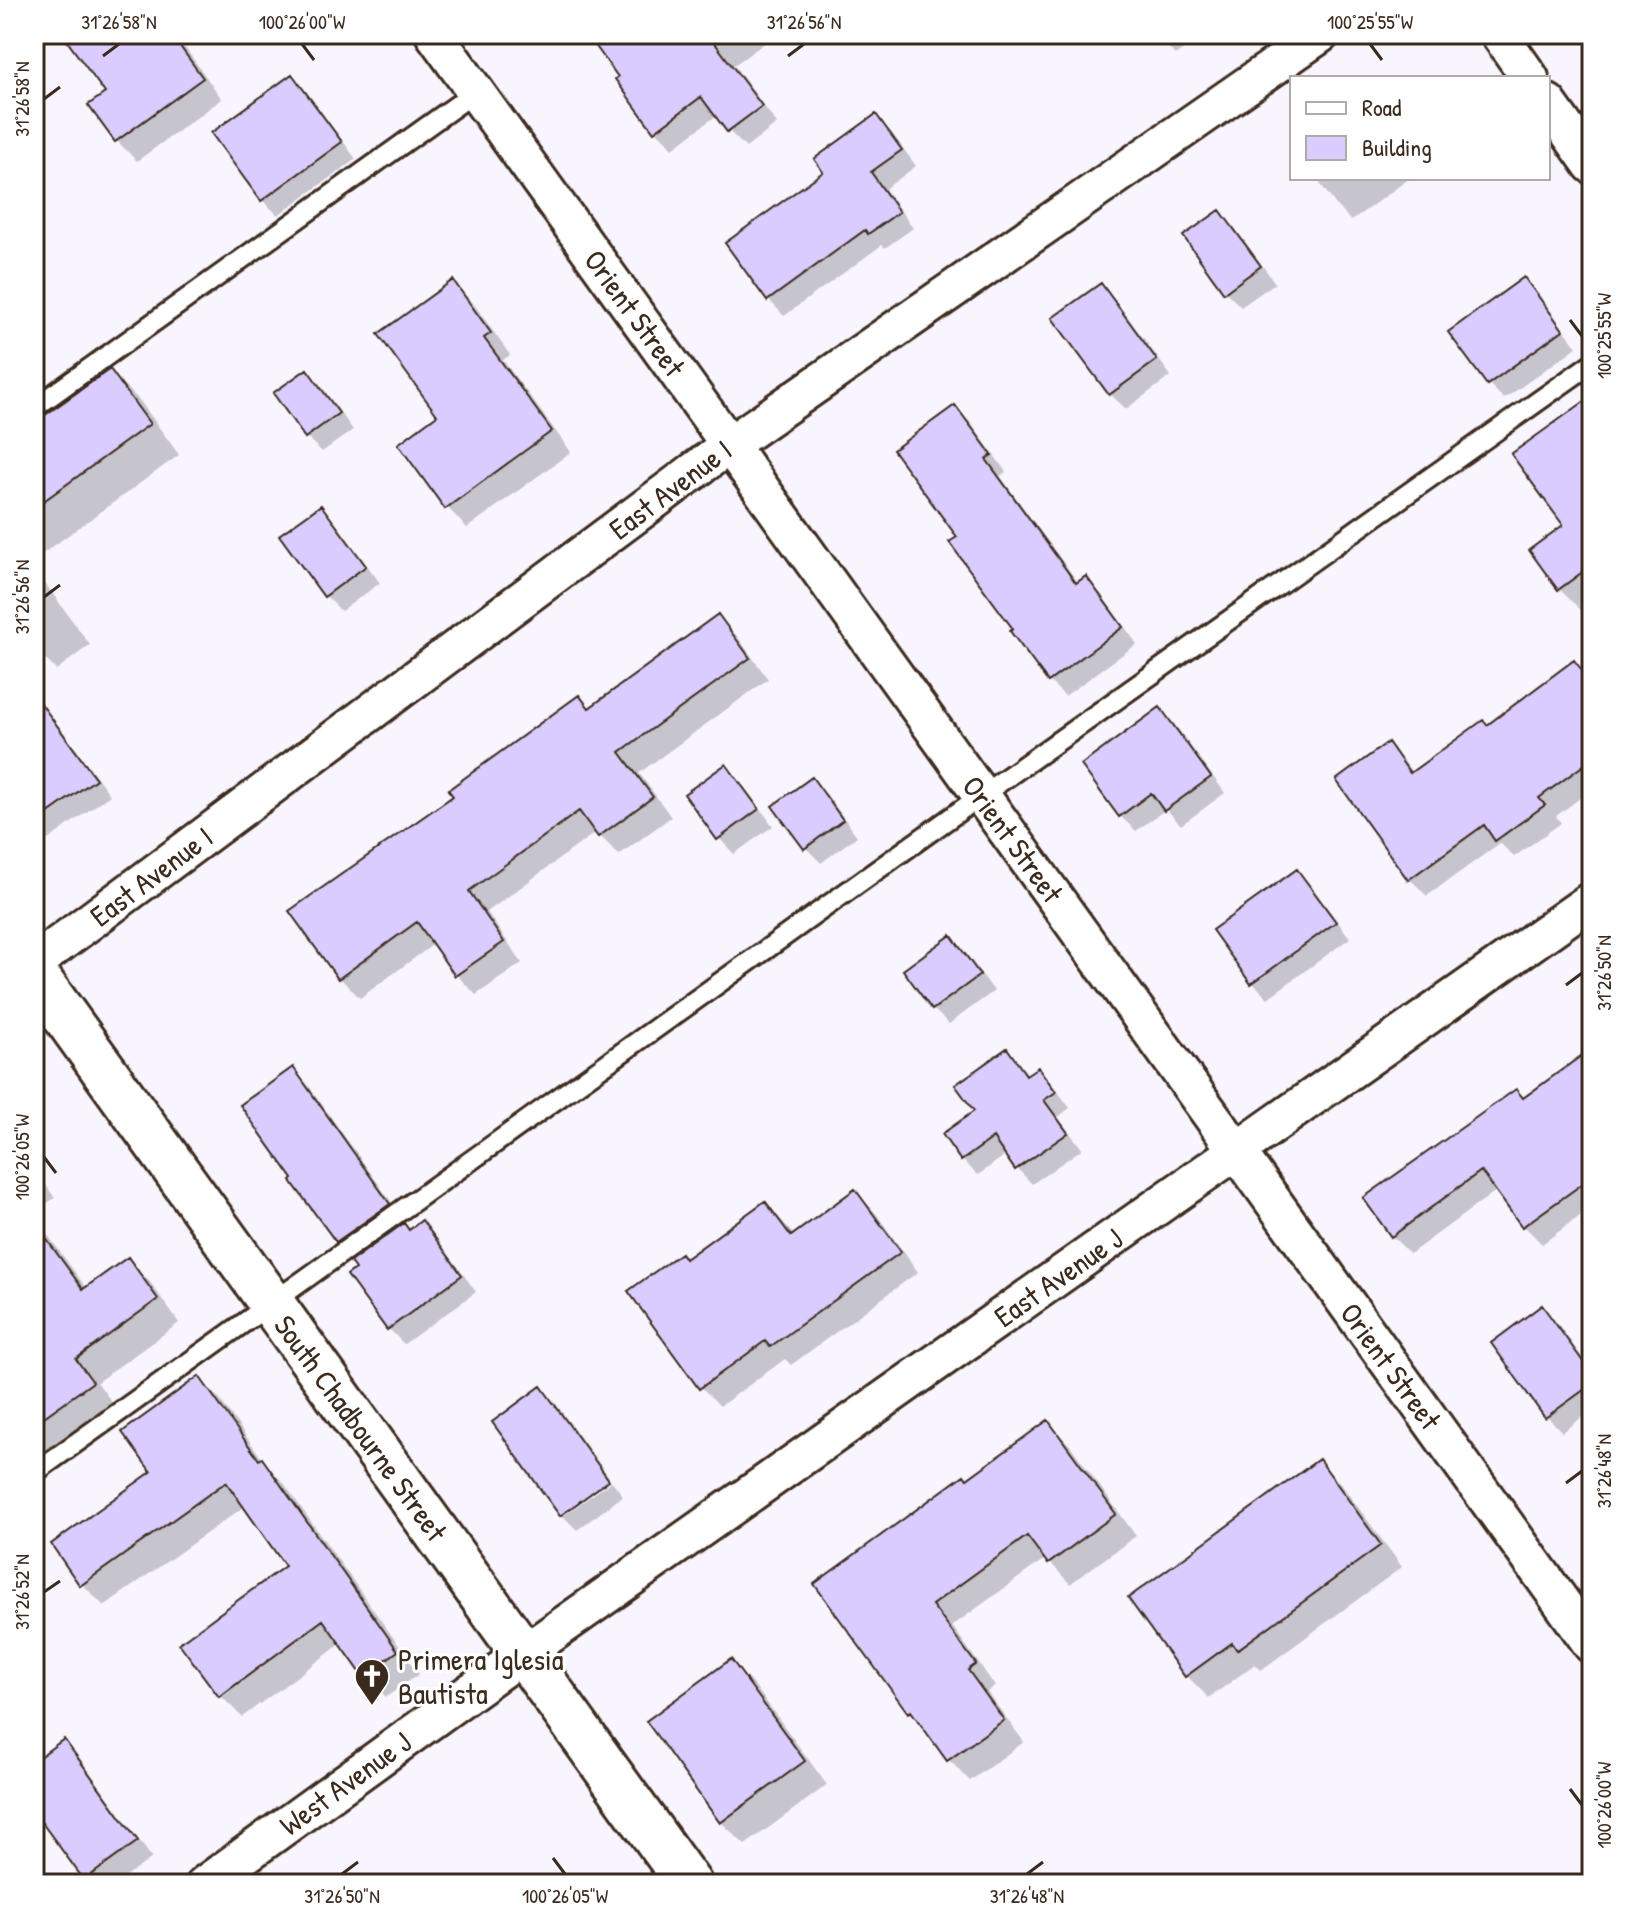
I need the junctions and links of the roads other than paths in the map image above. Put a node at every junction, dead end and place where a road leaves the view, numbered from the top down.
1 (434, 34) edge
2 (1321, 34) edge
3 (1499, 34) edge
4 (1529, 76) edge
5 (475, 92) junction
6 (1550, 106) edge
7 (1592, 165) edge
8 (1592, 363) edge
9 (34, 408) edge
10 (729, 445) junction
11 (982, 795) junction
12 (1592, 900) edge
13 (34, 963) edge
14 (34, 973) edge
15 (1237, 1151) junction
16 (272, 1303) junction
17 (34, 1473) edge
18 (1592, 1645) edge
19 (523, 1654) junction
20 (205, 1884) edge
21 (689, 1884) edge

1 - 5 street, Orient Street
2 - 10 street, East Avenue I
3 - 4 street
5 - 9 lane
5 - 10 street, Orient Street
6 - 7 street
8 - 11 lane
10 - 11 street, Orient Street
10 - 13 street, East Avenue I
11 - 15 street, Orient Street
11 - 16 lane
12 - 15 street, East Avenue J
14 - 16 main road, South Chadbourne Street
15 - 18 street, Orient Street
15 - 19 street, East Avenue J
16 - 17 lane
16 - 19 main road, South Chadbourne Street
19 - 20 street, West Avenue J
19 - 21 main road, South Chadbourne Street

